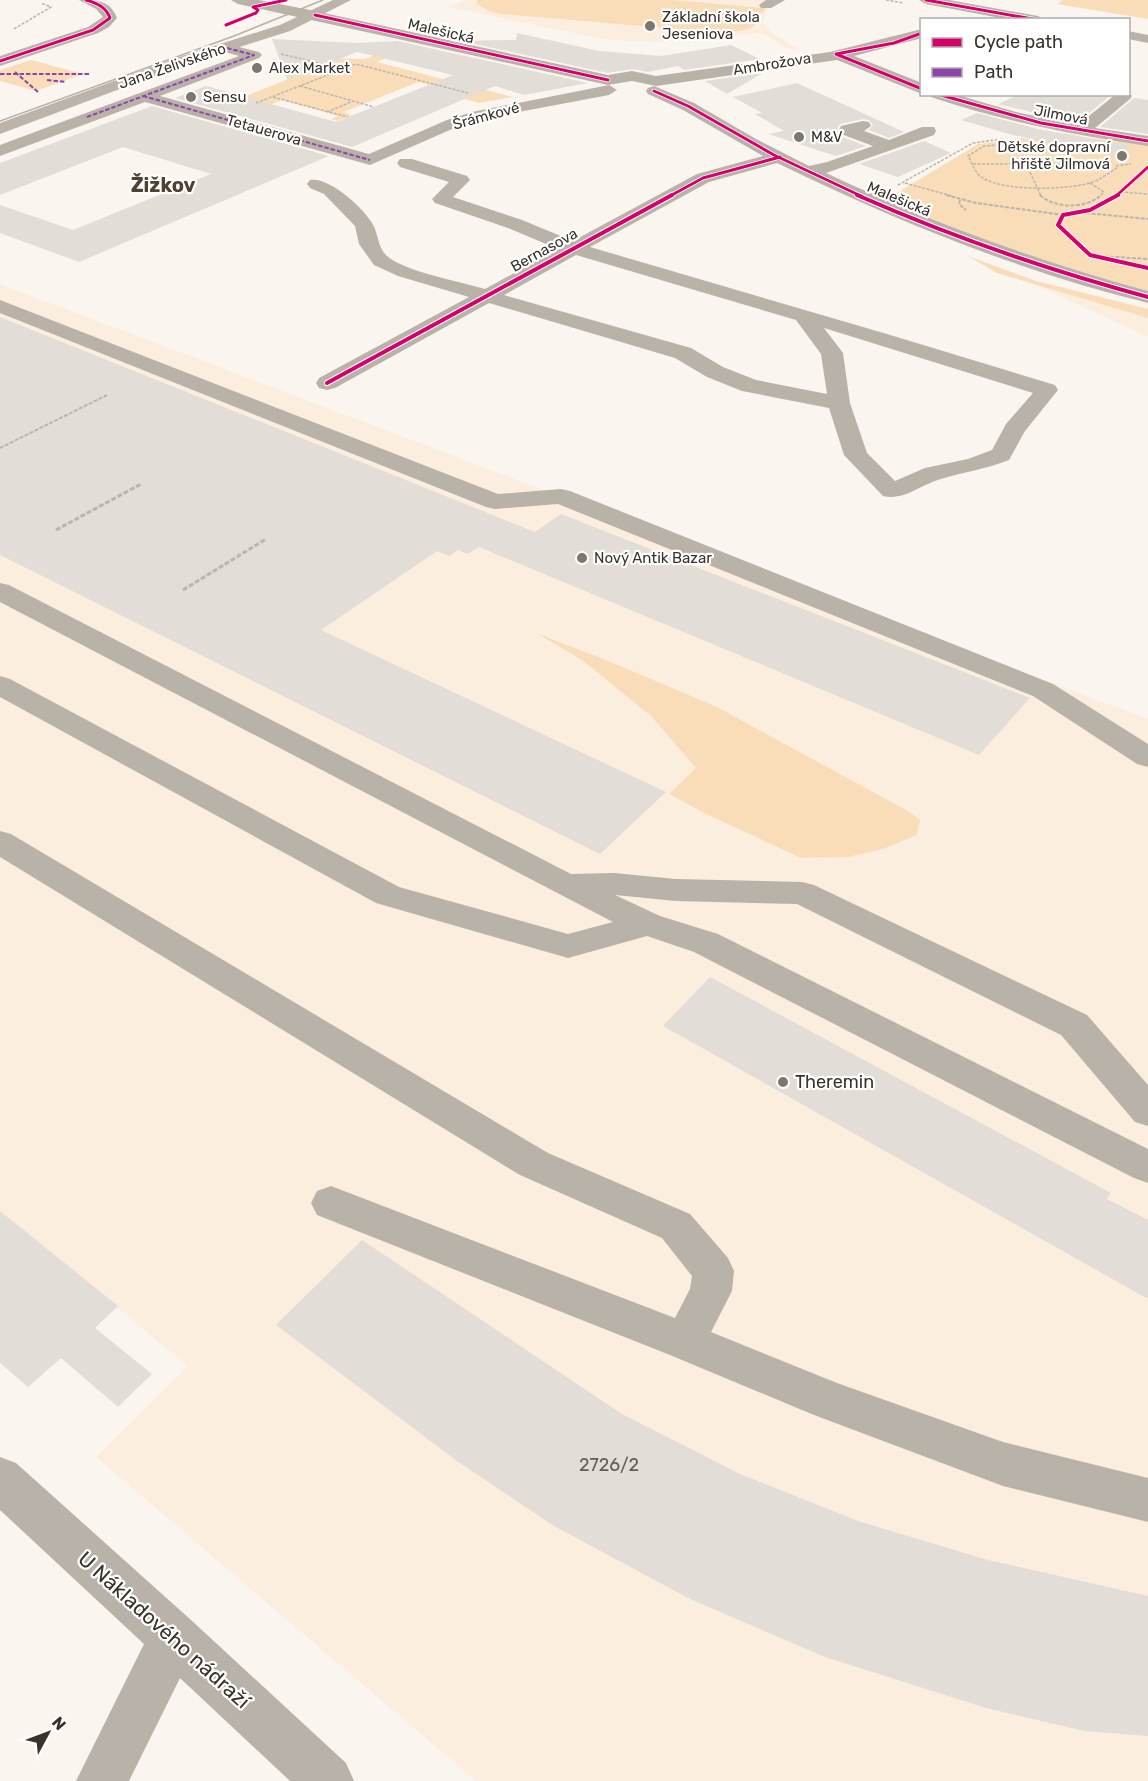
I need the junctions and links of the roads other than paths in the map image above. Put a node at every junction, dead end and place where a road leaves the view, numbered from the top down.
1 (86, 0) edge
2 (238, 0) edge
3 (302, 0) edge
4 (344, 0) edge
5 (926, 0) edge
6 (989, 0) edge
7 (281, 8) junction
8 (974, 8) junction
9 (315, 15) junction
10 (957, 18) edge
11 (1027, 18) edge
12 (920, 33) edge
13 (1130, 35) edge
14 (1148, 39) edge
15 (223, 48) junction
16 (836, 54) junction
17 (0, 61) edge
18 (608, 85) junction
19 (655, 86) junction
20 (920, 89) edge
21 (144, 96) junction
22 (942, 96) edge
23 (1124, 96) edge
24 (21, 103) dead end
25 (56, 108) junction
26 (981, 110) junction
27 (87, 117) junction
28 (960, 118) dead end
29 (863, 126) dead end
30 (0, 129) edge
31 (928, 131) dead end
32 (1081, 131) junction
33 (1148, 141) edge
34 (890, 146) junction
35 (0, 151) edge
36 (780, 157) junction
37 (370, 159) joint
38 (406, 163) dead end
39 (808, 171) junction
40 (316, 184) dead end
41 (572, 248) junction
42 (486, 296) junction
43 (1148, 297) edge
44 (0, 306) edge
45 (805, 318) junction
46 (327, 383) dead end
47 (839, 403) junction
48 (0, 591) edge
49 (0, 685) edge
50 (1148, 757) edge
51 (0, 842) edge
52 (566, 885) junction
53 (648, 924) junction
54 (1148, 1111) edge
55 (1148, 1167) edge
56 (331, 1203) dead end
57 (685, 1341) junction
58 (0, 1479) edge
59 (1148, 1500) edge
60 (174, 1637) junction
61 (102, 1781) edge
62 (328, 1781) edge

1 - 17 street
2 - 7 street, Malešická
3 - 7 main road, Jana Želivského
4 - 9 main road, Jana Želivského
5 - 8 street
6 - 8 street
7 - 9 street, Malešická
7 - 24 main road, Jana Želivského
8 - 10 street
8 - 11 street
9 - 15 main road, Jana Želivského
9 - 18 street, Malešická
12 - 16 street, Ambrožova
13 - 14 street
15 - 21 street
15 - 25 main road, Jana Želivského
16 - 19 street, Ambrožova
16 - 20 street
18 - 19 street, Malešická
18 - 19 street
18 - 37 street, Šrámkové
19 - 36 street, Malešická
21 - 27 street
21 - 37 street, Tetauerova
22 - 26 street, Jilmová
23 - 32 street
25 - 27 street
25 - 30 main road, Jana Želivského
26 - 28 street
26 - 32 street, Jilmová
27 - 35 street
29 - 34 street
31 - 34 street
32 - 33 street, Jilmová
34 - 39 street
36 - 39 street, Malešická
36 - 41 street, Bernasova
38 - 41 street
39 - 43 street, Malešická
40 - 42 street
41 - 42 street, Bernasova
41 - 45 street
42 - 46 street, Bernasova
42 - 47 street
44 - 50 street
45 - 47 street
45 - 47 street
48 - 52 street
49 - 53 street
51 - 57 street
52 - 53 street
52 - 54 street
53 - 55 street
56 - 57 street
57 - 59 street
58 - 60 street, U Nákladového nádraží
60 - 61 street
60 - 62 street, U Nákladového nádraží

